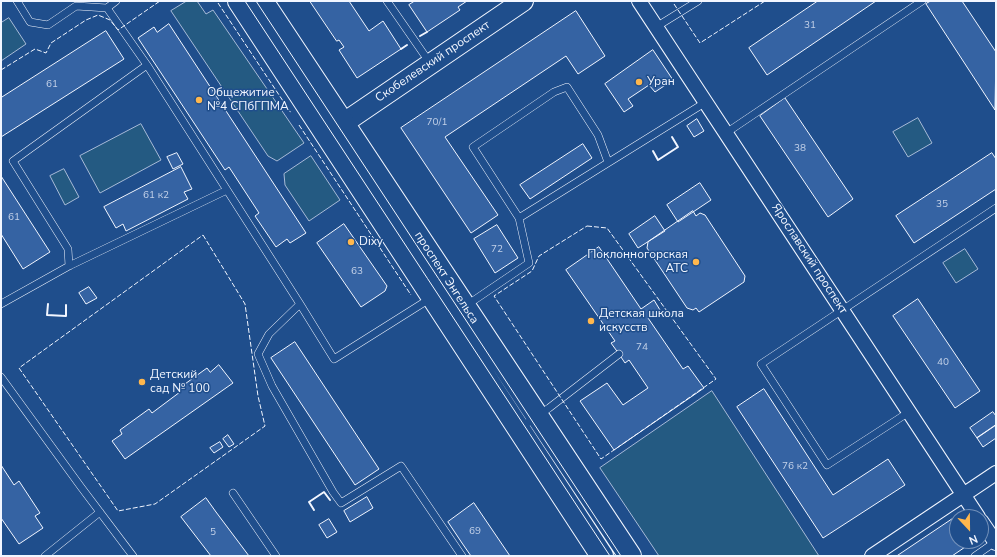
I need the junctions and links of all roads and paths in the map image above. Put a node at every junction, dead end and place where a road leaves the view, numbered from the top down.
1 (17, 1) edge
2 (116, 1) edge
3 (239, 1) edge
4 (262, 1) edge
5 (387, 1) edge
6 (522, 1) edge
7 (639, 1) edge
8 (698, 1) edge
9 (922, 1) edge
10 (107, 8) junction
11 (656, 27) junction
12 (430, 64) junction
13 (147, 65) junction
14 (706, 102) junction
15 (335, 129) junction
16 (726, 133) junction
17 (608, 162) junction
18 (227, 190) junction
19 (996, 208) edge
20 (519, 218) junction
21 (69, 266) junction
22 (441, 291) junction
23 (1, 304) edge
24 (300, 304) junction
25 (842, 309) junction
26 (456, 312) junction
27 (619, 354) dead end
28 (1, 377) edge
29 (909, 412) junction
30 (537, 416) junction
31 (519, 429) junction
32 (996, 473) edge
33 (233, 493) dead end
34 (964, 494) junction
35 (973, 509) edge
36 (100, 512) junction
37 (989, 533) edge
38 (996, 543) edge
39 (45, 556) edge
40 (133, 556) edge
41 (276, 556) edge
42 (462, 556) edge
43 (602, 556) edge
44 (630, 556) edge
45 (872, 556) edge
46 (975, 556) edge

1 - 10 lane
2 - 10 lane
3 - 15 main road, проспект Энгельса
4 - 15 main road, проспект Энгельса
5 - 12 lane
6 - 12 street, Скобелевский проспект
7 - 11 street, Ярославский проспект
8 - 11 lane
9 - 16 lane
10 - 13 lane
11 - 14 street, Ярославский проспект
12 - 15 street, Скобелевский проспект
13 - 18 lane
13 - 21 lane
14 - 16 street, Ярославский проспект
14 - 17 lane
15 - 22 main road, проспект Энгельса
16 - 25 street, Ярославский проспект
17 - 20 lane
17 - 20 lane
18 - 21 lane
18 - 24 lane
19 - 25 lane
20 - 26 lane
21 - 23 lane
22 - 24 lane
22 - 26 main road, проспект Энгельса
24 - 42 lane
25 - 29 street, Ярославский проспект
25 - 29 lane
26 - 30 main road, проспект Энгельса
26 - 31 main road, проспект Энгельса
27 - 30 lane
28 - 36 lane
29 - 34 street, Ярославский проспект
30 - 31 lane
30 - 44 main road, проспект Энгельса
31 - 43 main road, проспект Энгельса
32 - 34 street
33 - 41 lane
34 - 35 street, Ярославский проспект
34 - 45 street
36 - 39 lane
36 - 40 lane
37 - 38 street
38 - 46 lane

